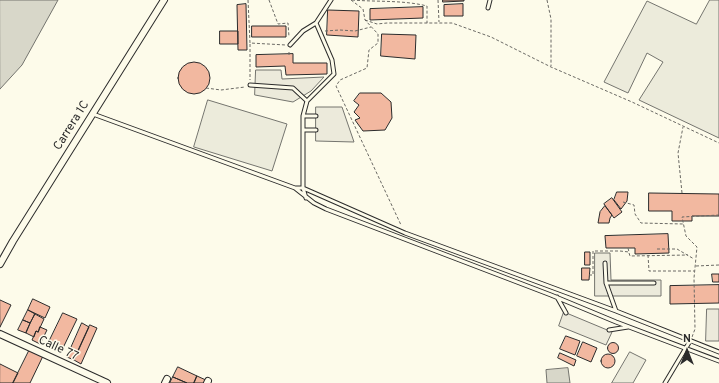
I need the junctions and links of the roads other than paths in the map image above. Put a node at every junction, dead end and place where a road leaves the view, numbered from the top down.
1 (164, 0) edge
2 (331, 0) edge
3 (490, 0) edge
4 (488, 8) dead end
5 (316, 23) junction
6 (290, 45) road end
7 (250, 85) road end
8 (307, 101) junction
9 (92, 114) junction
10 (303, 116) junction
11 (316, 116) dead end
12 (303, 130) junction
13 (316, 130) dead end
14 (295, 188) junction
15 (303, 188) junction
16 (306, 198) junction
17 (479, 260) junction
18 (605, 263) dead end
19 (0, 264) edge
20 (477, 266) junction
21 (606, 283) junction
22 (654, 284) dead end
23 (553, 287) junction
24 (551, 295) junction
25 (557, 297) junction
26 (616, 311) junction
27 (566, 313) dead end
28 (629, 327) junction
29 (609, 330) dead end
30 (3, 335) edge
31 (690, 341) junction
32 (0, 342) edge
33 (686, 348) junction
34 (719, 352) edge
35 (719, 361) edge
36 (107, 383) edge
37 (665, 383) edge

1 - 9 street, Carrera 1C
2 - 5 lane
3 - 4 lane
5 - 6 lane
5 - 8 lane
7 - 8 lane
8 - 10 lane
9 - 14 lane
9 - 19 street, Carrera 1C
10 - 11 lane
10 - 12 lane
12 - 13 lane
12 - 15 lane
14 - 15 lane
14 - 16 lane
15 - 16 lane
15 - 17 lane
16 - 20 lane
17 - 20 lane
17 - 23 lane
18 - 21 lane
20 - 24 lane
21 - 22 lane
21 - 26 lane
23 - 24 lane
23 - 26 lane
24 - 25 lane
25 - 27 lane
25 - 28 lane
26 - 31 lane
28 - 29 lane
28 - 33 lane
30 - 32 street
30 - 36 street, Calle 77
31 - 33 lane
31 - 34 lane
33 - 35 lane
33 - 37 lane

